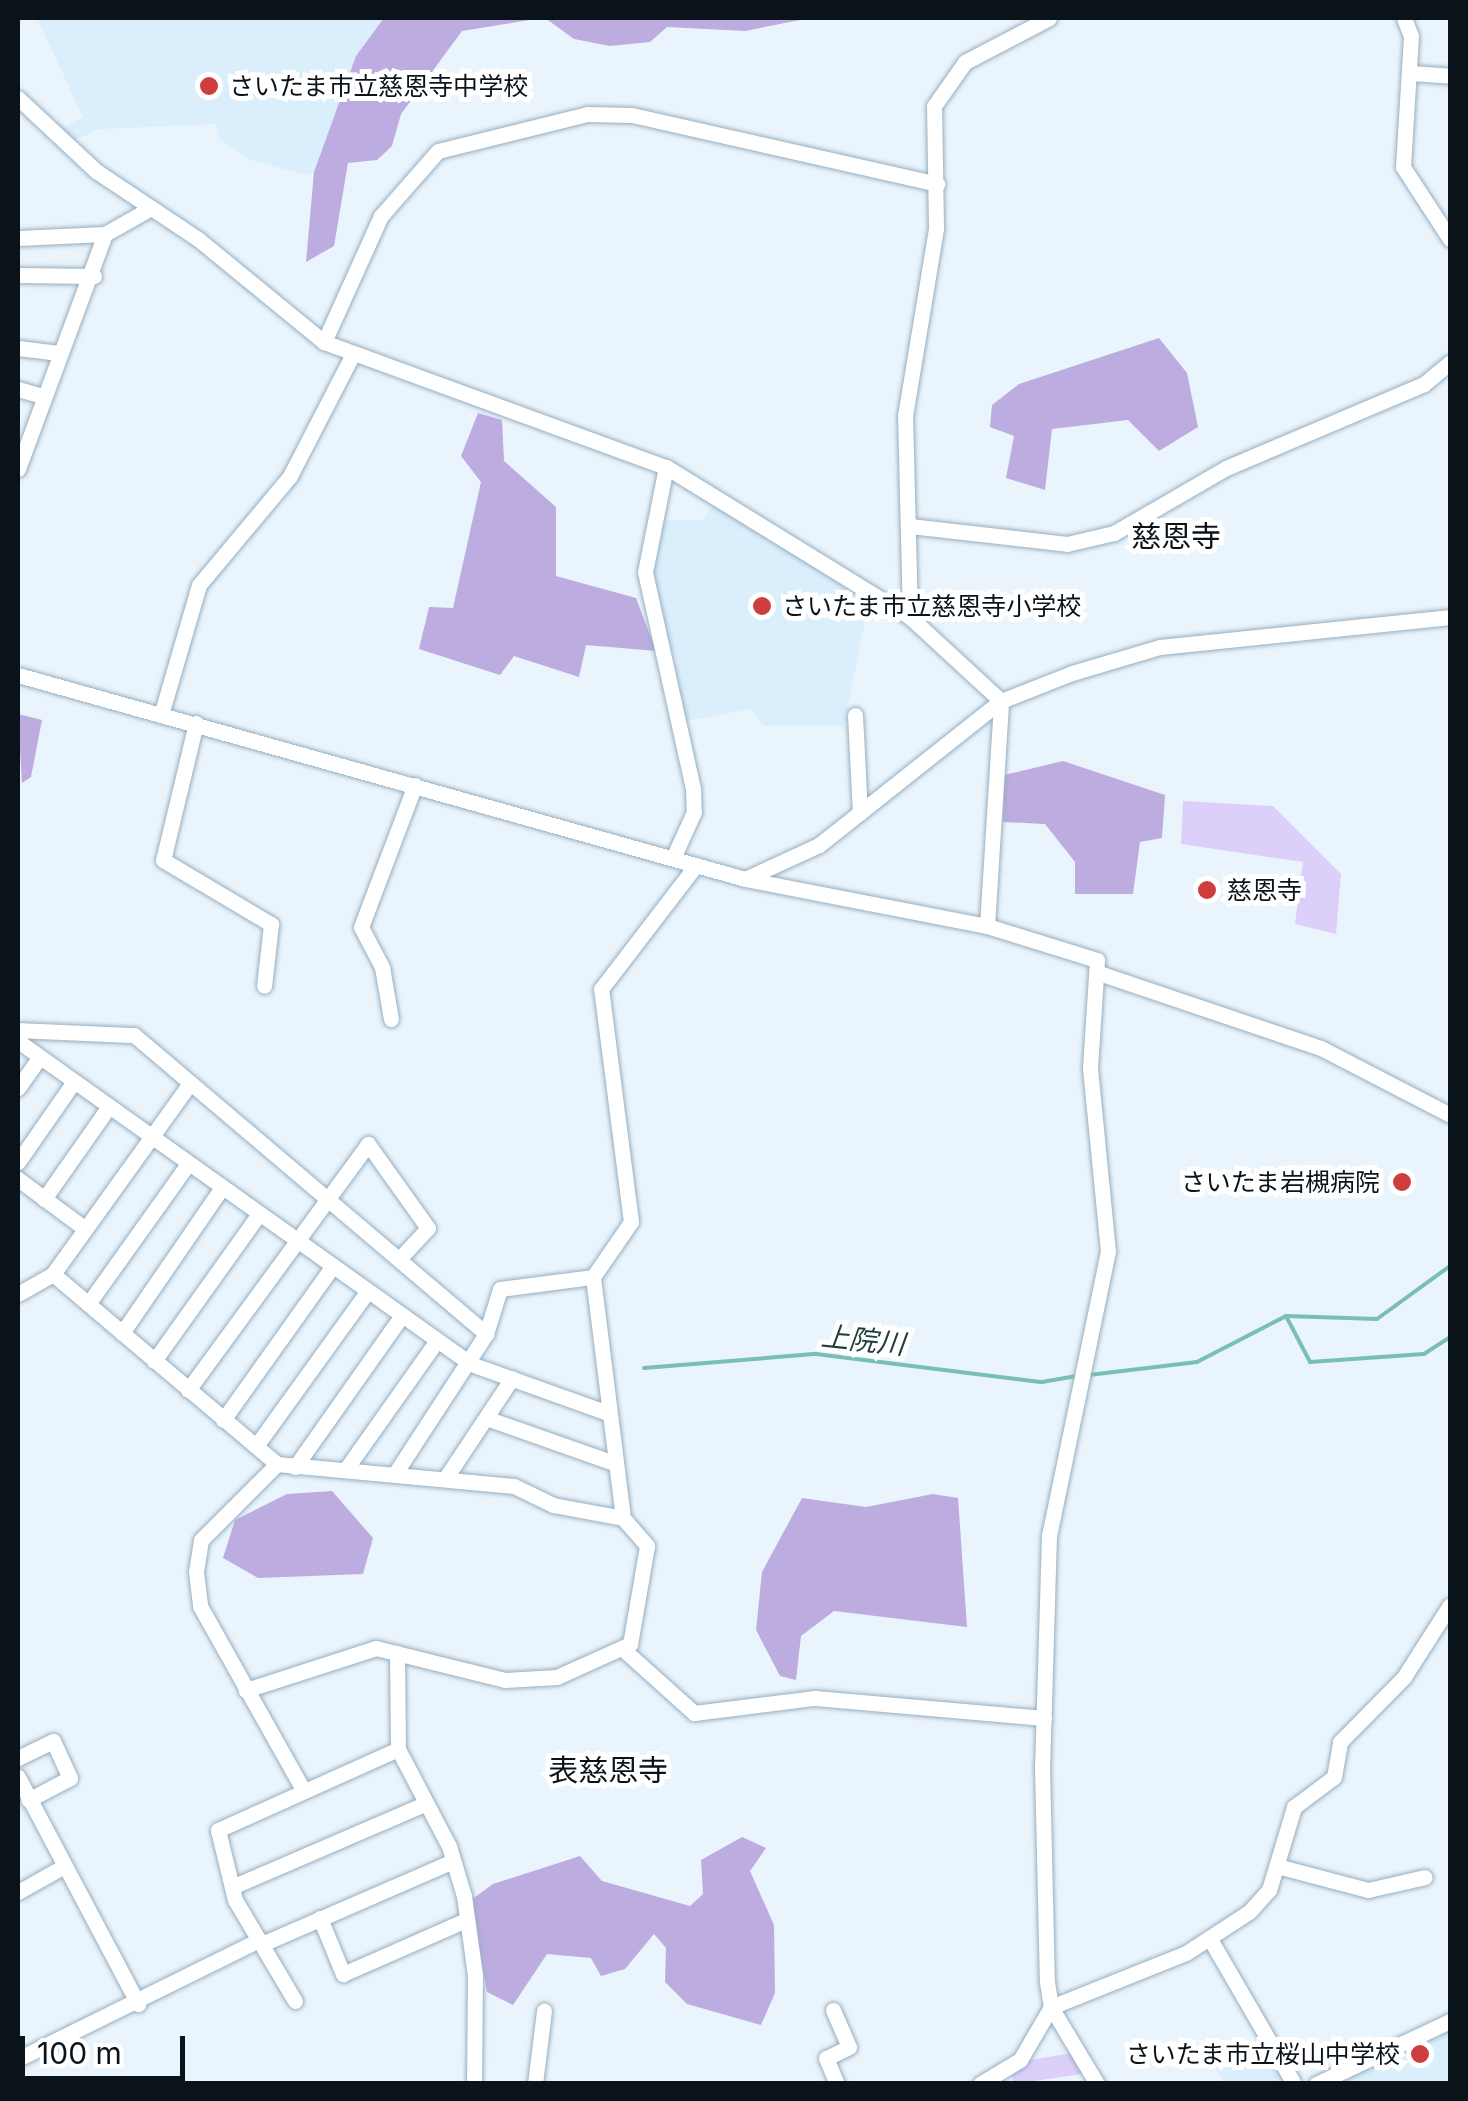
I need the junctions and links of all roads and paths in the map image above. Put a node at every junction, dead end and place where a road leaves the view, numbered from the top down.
1 (1049, 18) edge
2 (1404, 18) edge
3 (1410, 73) junction
4 (1450, 76) edge
5 (18, 98) edge
6 (937, 184) junction
7 (152, 208) junction
8 (105, 234) junction
9 (18, 238) edge
10 (1450, 239) edge
11 (18, 274) edge
12 (94, 276) junction
13 (324, 342) junction
14 (18, 348) edge
15 (57, 353) junction
16 (351, 358) junction
17 (1450, 362) edge
18 (18, 389) edge
19 (42, 396) junction
20 (666, 468) junction
21 (18, 469) edge
22 (910, 526) junction
23 (910, 617) junction
24 (1450, 617) edge
25 (18, 675) edge
26 (1001, 702) junction
27 (161, 715) junction
28 (855, 715) dead end
29 (196, 723) junction
30 (415, 785) junction
31 (860, 813) junction
32 (673, 858) junction
33 (696, 865) junction
34 (745, 879) junction
35 (986, 926) junction
36 (1099, 973) junction
37 (264, 986) dead end
38 (392, 1019) dead end
39 (18, 1030) edge
40 (18, 1041) edge
41 (38, 1059) junction
42 (73, 1083) junction
43 (190, 1083) junction
44 (18, 1088) edge
45 (108, 1108) junction
46 (1450, 1115) edge
47 (150, 1138) junction
48 (18, 1162) edge
49 (188, 1165) junction
50 (18, 1179) edge
51 (222, 1189) junction
52 (326, 1192) junction
53 (44, 1199) junction
54 (258, 1215) junction
55 (84, 1228) junction
56 (294, 1240) junction
57 (401, 1257) junction
58 (332, 1268) junction
59 (18, 1274) edge
60 (53, 1274) junction
61 (592, 1277) junction
62 (23, 1291) edge
63 (367, 1292) junction
64 (88, 1304) junction
65 (402, 1317) junction
66 (122, 1332) junction
67 (486, 1334) junction
68 (436, 1342) junction
69 (154, 1362) junction
70 (471, 1364) junction
71 (512, 1378) junction
72 (188, 1390) junction
73 (608, 1414) junction
74 (486, 1418) junction
75 (223, 1420) junction
76 (256, 1446) junction
77 (614, 1462) junction
78 (277, 1464) junction
79 (295, 1466) junction
80 (346, 1469) junction
81 (396, 1472) junction
82 (445, 1479) junction
83 (623, 1518) junction
84 (1450, 1604) edge
85 (625, 1651) junction
86 (398, 1653) junction
87 (246, 1690) junction
88 (1044, 1718) junction
89 (398, 1749) junction
90 (18, 1758) edge
91 (18, 1777) edge
92 (300, 1786) junction
93 (28, 1800) junction
94 (425, 1804) junction
95 (454, 1861) junction
96 (1277, 1866) junction
97 (59, 1869) junction
98 (1425, 1877) dead end
99 (232, 1886) junction
100 (18, 1892) edge
101 (320, 1918) junction
102 (466, 1920) junction
103 (1210, 1939) junction
104 (260, 1942) junction
105 (296, 2001) dead end
106 (138, 2004) junction
107 (1051, 2007) junction
108 (544, 2010) dead end
109 (834, 2010) dead end
110 (1450, 2021) edge
111 (18, 2059) edge
112 (474, 2084) edge
113 (535, 2084) edge
114 (838, 2084) edge
115 (980, 2084) edge
116 (1098, 2084) edge
117 (1294, 2084) edge
118 (1316, 2084) edge

1 - 6 street
2 - 3 street
3 - 4 street
3 - 10 street
5 - 7 street
6 - 13 street
6 - 22 street
7 - 8 street
7 - 13 street
8 - 9 street
8 - 12 street
11 - 12 street
12 - 15 street
13 - 16 street
14 - 15 street
15 - 19 street
16 - 20 street
16 - 27 street
17 - 22 street
18 - 19 street
19 - 21 street
20 - 23 street
20 - 32 street
22 - 23 street
23 - 26 street
24 - 26 street
25 - 27 street
26 - 31 street
26 - 35 street
27 - 29 street
28 - 31 street
29 - 30 street
29 - 37 street
30 - 32 street
30 - 38 street
31 - 34 street
32 - 33 street
33 - 34 street
33 - 61 street
34 - 35 street
35 - 36 street
36 - 46 street
36 - 88 street
39 - 43 street
40 - 41 street
41 - 42 street
41 - 44 street
42 - 45 street
42 - 48 street
43 - 47 street
43 - 52 street
45 - 47 street
45 - 53 street
47 - 49 street
47 - 55 street
49 - 51 street
49 - 64 street
50 - 53 street
51 - 54 street
51 - 66 street
52 - 56 street
52 - 57 street
52 - 57 street
53 - 55 street
54 - 56 street
54 - 69 street
55 - 60 street
56 - 58 street
56 - 72 street
57 - 67 street
58 - 63 street
58 - 75 street
59 - 62 street
60 - 62 street
60 - 64 street
61 - 67 street
61 - 73 street
63 - 65 street
63 - 76 street
64 - 66 street
65 - 68 street
65 - 79 street
66 - 69 street
67 - 70 street
68 - 70 street
68 - 80 street
69 - 72 street
70 - 71 street
70 - 81 street
71 - 73 street
71 - 74 street
72 - 75 street
73 - 77 street
74 - 77 street
74 - 82 street
75 - 76 street
76 - 78 street
77 - 83 street
78 - 79 street
78 - 87 street
79 - 80 street
80 - 81 street
81 - 82 street
82 - 83 street
83 - 85 street
84 - 96 street
85 - 86 street
85 - 88 street
86 - 87 street
86 - 89 street
87 - 92 street
88 - 107 street
89 - 92 street
89 - 94 street
90 - 93 street
91 - 93 street
92 - 99 street
93 - 97 street
94 - 95 street
94 - 99 street
95 - 101 street
95 - 102 street
96 - 98 street
96 - 103 street
97 - 100 street
97 - 106 street
99 - 104 street
101 - 102 street
101 - 104 street
102 - 112 street
103 - 107 street
103 - 117 street
104 - 105 street
104 - 106 street
106 - 111 street
107 - 115 street
107 - 116 street
108 - 113 street
109 - 114 street
110 - 118 street

